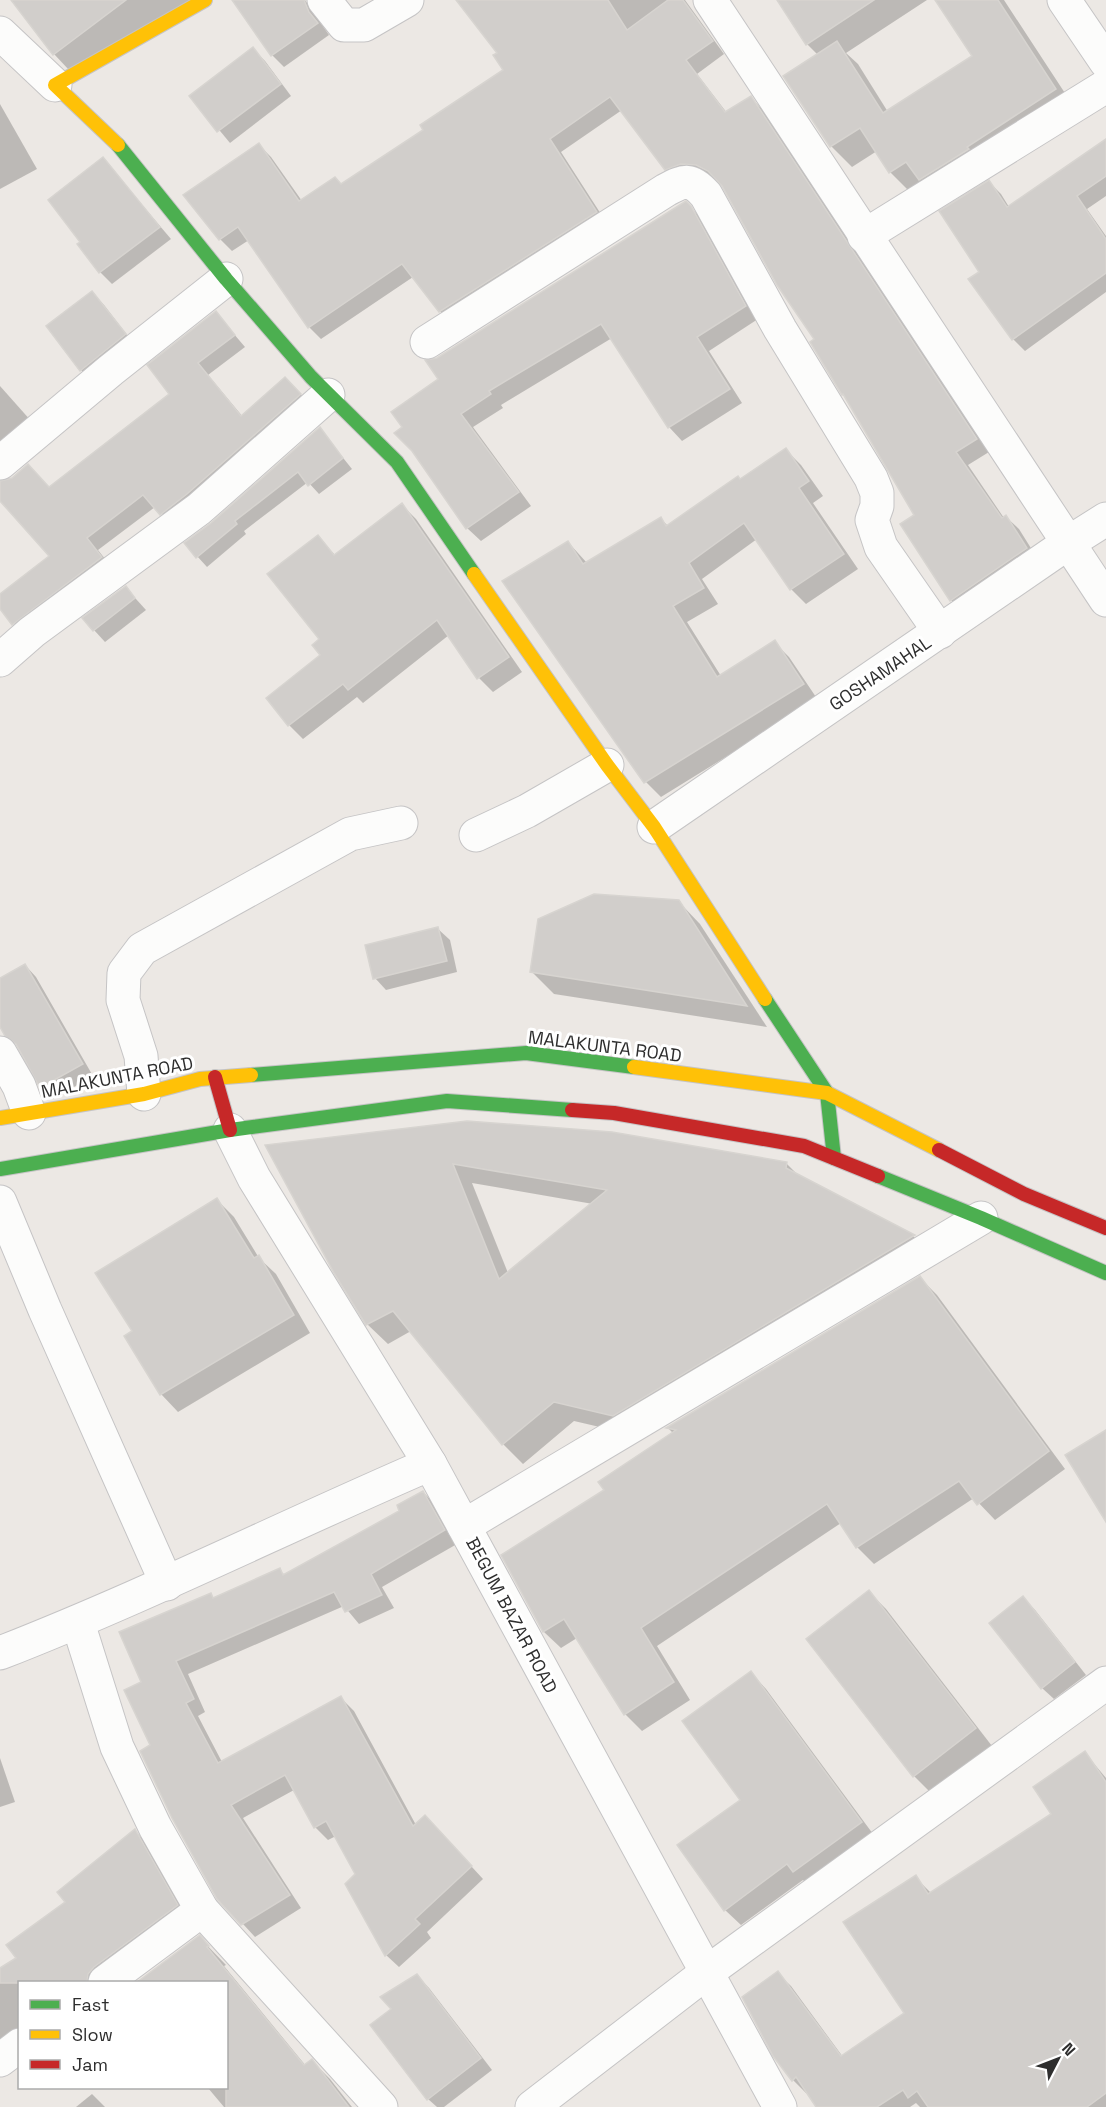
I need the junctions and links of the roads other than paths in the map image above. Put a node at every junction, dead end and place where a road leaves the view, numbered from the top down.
1 (205, 0) edge
2 (324, 0) edge
3 (407, 0) edge
4 (710, 0) edge
5 (1064, 0) edge
6 (0, 33) edge
7 (1106, 62) edge
8 (55, 84) junction
9 (1106, 86) edge
10 (864, 236) junction
11 (226, 279) junction
12 (427, 342) dead end
13 (328, 395) junction
14 (0, 464) edge
15 (1106, 519) edge
16 (1068, 543) junction
17 (1106, 600) edge
18 (940, 632) junction
19 (0, 660) edge
20 (607, 765) junction
21 (401, 824) dead end
22 (654, 827) junction
23 (476, 835) dead end
24 (0, 1053) edge
25 (214, 1077) junction
26 (827, 1093) junction
27 (144, 1094) junction
28 (15, 1115) edge
29 (231, 1130) junction
30 (834, 1158) junction
31 (0, 1169) edge
32 (0, 1202) edge
33 (981, 1218) junction
34 (1106, 1228) edge
35 (1106, 1273) edge
36 (430, 1464) junction
37 (464, 1526) junction
38 (167, 1584) junction
39 (78, 1623) junction
40 (0, 1653) edge
41 (1104, 1688) edge
42 (202, 1910) junction
43 (706, 1973) junction
44 (108, 1981) edge
45 (18, 2047) edge
46 (0, 2060) edge
47 (381, 2107) edge
48 (532, 2107) edge
49 (780, 2107) edge

1 - 8 main road
2 - 3 street
4 - 10 street
5 - 7 street
6 - 8 street
8 - 11 main road
9 - 10 street
10 - 16 street
11 - 13 main road
11 - 14 street
12 - 18 street
13 - 19 street
13 - 20 main road
15 - 16 street, GOSHAMAHAL
16 - 17 street
16 - 18 street, GOSHAMAHAL
18 - 22 street, GOSHAMAHAL
20 - 22 main road
20 - 23 street
21 - 27 street
22 - 26 main road
24 - 28 street
25 - 26 main road, MALAKUNTA ROAD
25 - 27 main road, MALAKUNTA ROAD
25 - 29 main road
26 - 30 main road
26 - 34 main road, MALAKUNTA ROAD
27 - 28 main road, MALAKUNTA ROAD
29 - 30 main road
29 - 31 main road
29 - 36 street, BEGUM BAZAR ROAD
30 - 33 main road
32 - 38 street
33 - 35 main road
33 - 37 street
36 - 37 street, BEGUM BAZAR ROAD
36 - 38 street
37 - 43 street, BEGUM BAZAR ROAD
38 - 39 street
39 - 40 street
39 - 42 street
41 - 43 street
42 - 44 street
42 - 47 street
43 - 48 street
43 - 49 street, BEGUM BAZAR ROAD
45 - 46 street

